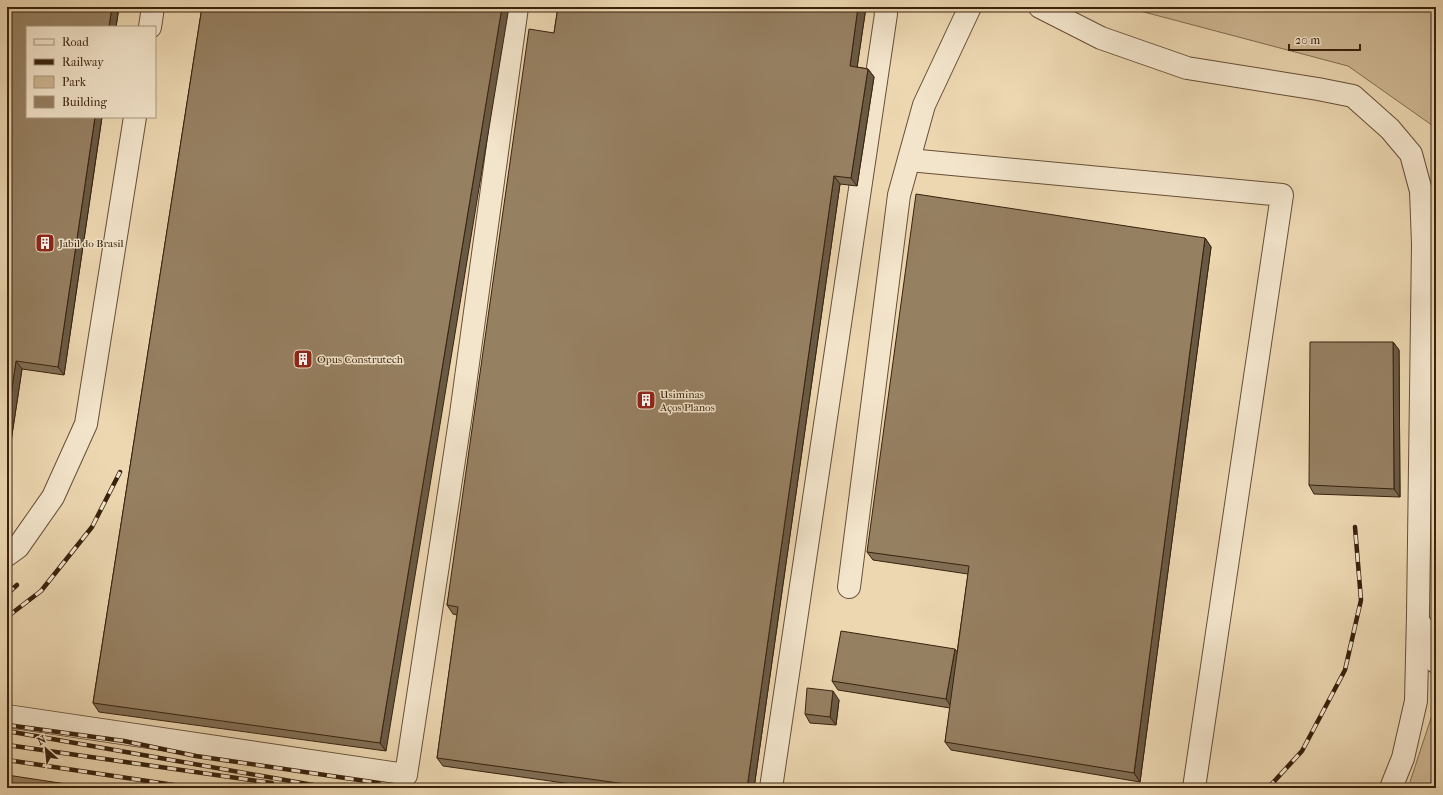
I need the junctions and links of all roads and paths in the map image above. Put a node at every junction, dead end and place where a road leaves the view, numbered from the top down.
1 (153, 7) edge
2 (517, 7) edge
3 (886, 7) edge
4 (970, 7) edge
5 (1040, 7) edge
6 (150, 26) edge
7 (135, 118) edge
8 (908, 160) junction
9 (7, 555) edge
10 (850, 587) dead end
11 (1418, 615) junction
12 (1436, 662) edge
13 (7, 716) edge
14 (771, 788) edge
15 (1194, 788) edge
16 (1391, 788) edge

1 - 6 lane
2 - 13 lane
3 - 14 lane
4 - 8 lane
5 - 11 lane
7 - 9 lane
8 - 10 lane
8 - 15 lane
11 - 12 lane
11 - 16 lane

